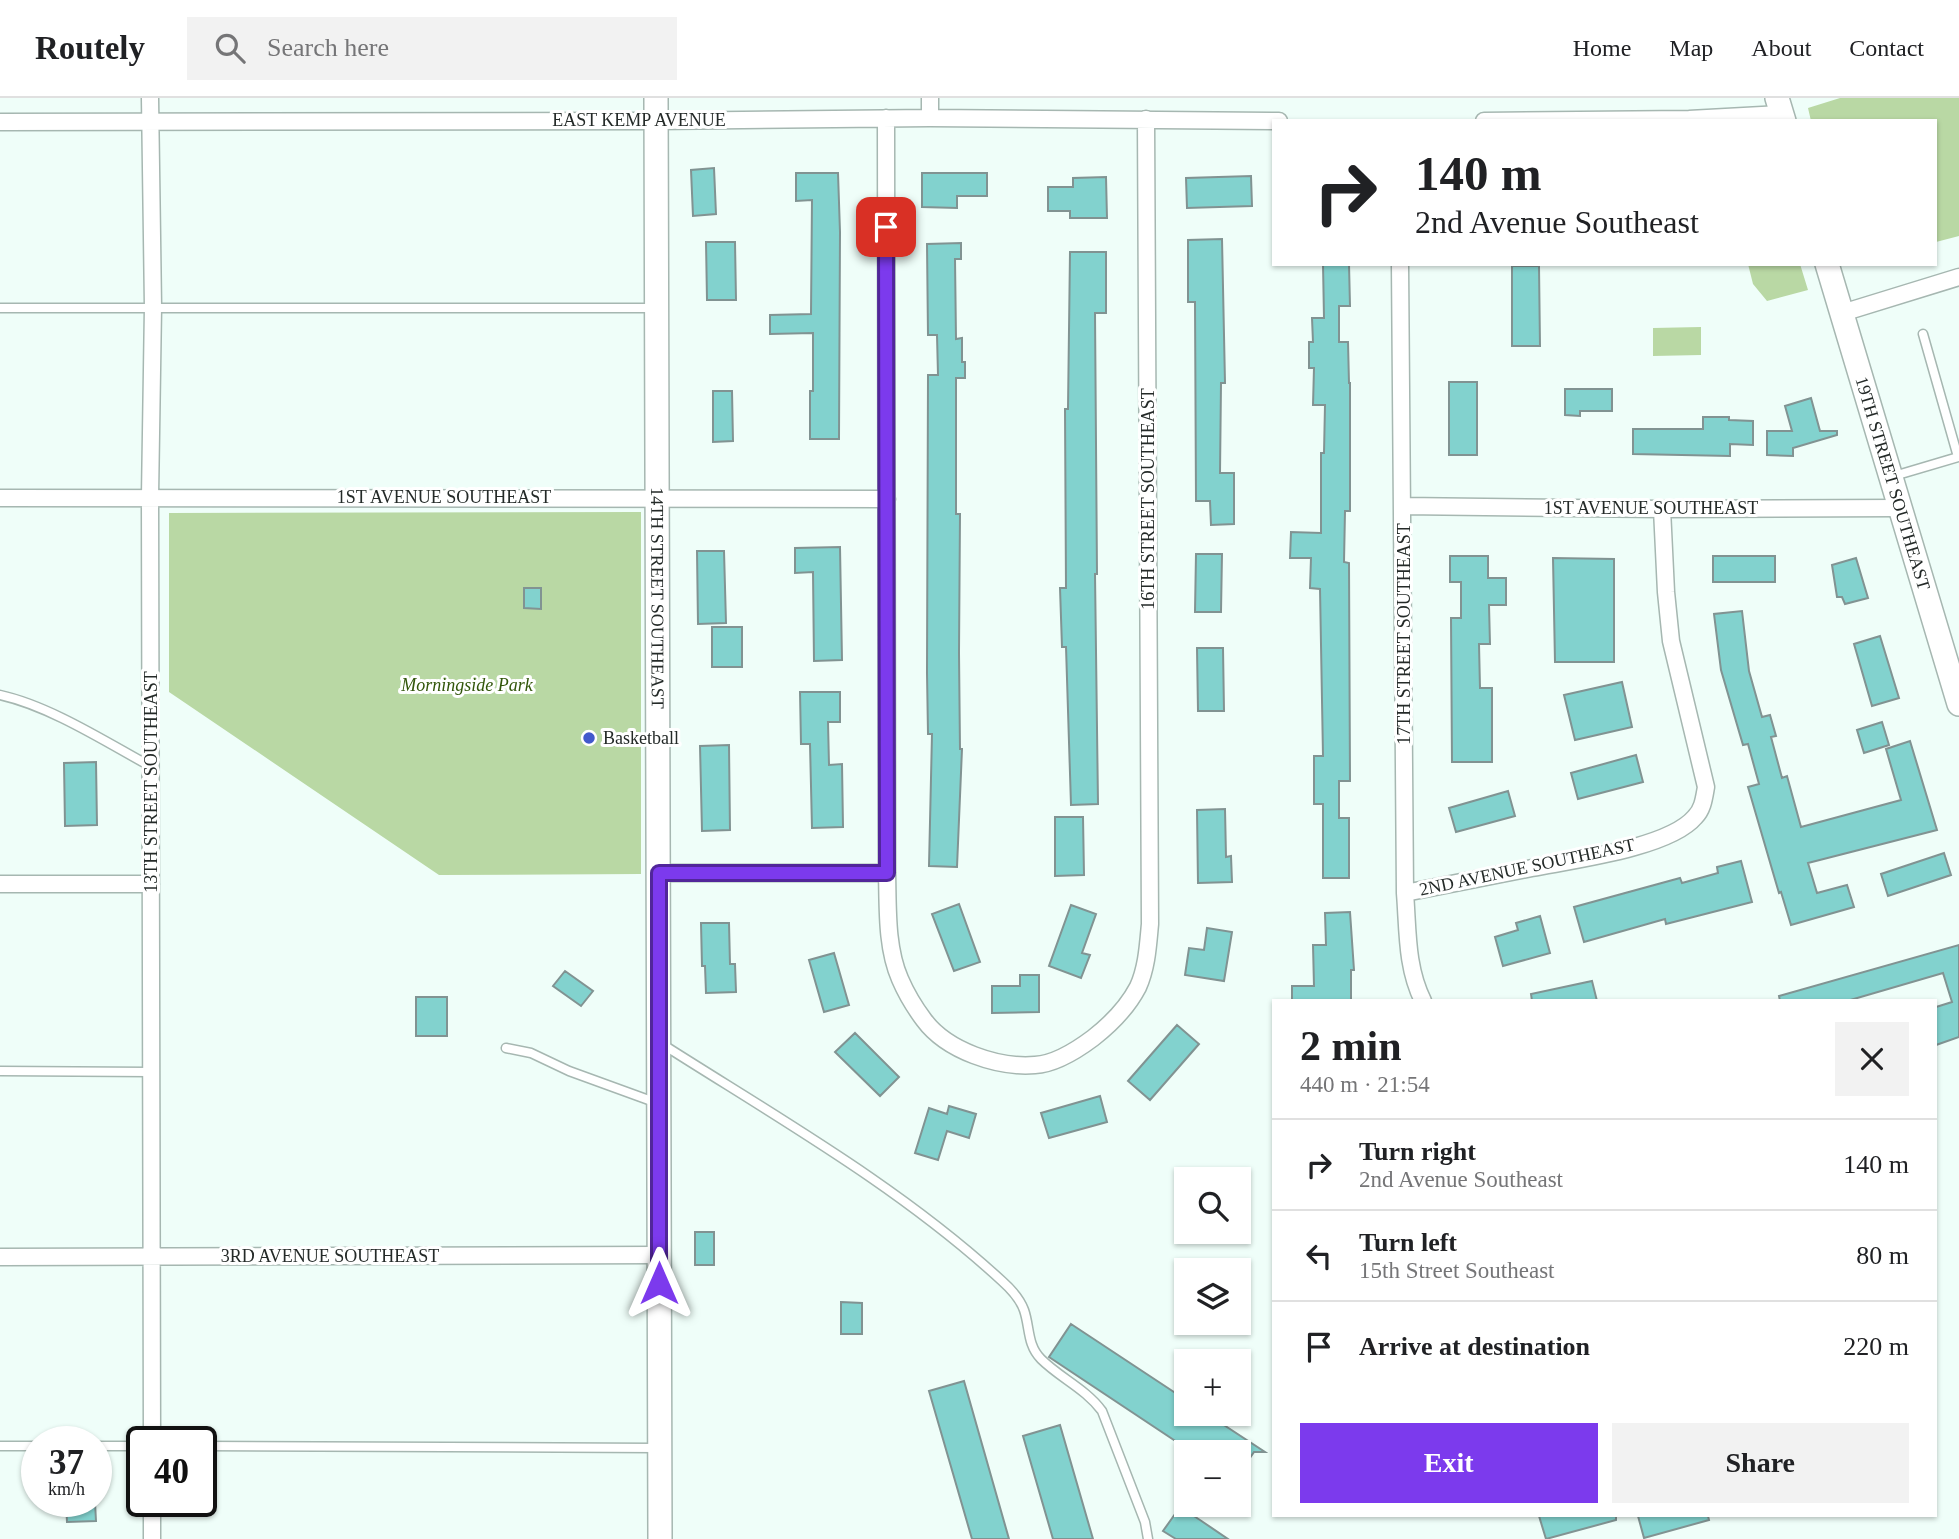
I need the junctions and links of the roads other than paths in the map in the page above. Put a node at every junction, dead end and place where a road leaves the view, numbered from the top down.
1 (150, 98) edge
2 (930, 98) edge
3 (656, 109) edge
4 (1781, 111) edge
5 (886, 118) junction
6 (930, 118) junction
7 (1146, 119) junction
8 (1689, 119) edge
9 (1272, 121) edge
10 (0, 122) edge
11 (150, 122) junction
12 (1400, 266) edge
13 (1828, 266) edge
14 (1959, 277) edge
15 (153, 307) junction
16 (657, 307) junction
17 (0, 308) edge
18 (1842, 313) junction
19 (1923, 334) dead end
20 (1891, 477) junction
21 (150, 496) junction
22 (657, 497) junction
23 (0, 498) edge
24 (887, 499) junction
25 (1403, 506) junction
26 (1900, 508) junction
27 (1662, 509) junction
28 (0, 695) edge
29 (1959, 704) edge
30 (150, 766) junction
31 (659, 873) junction
32 (887, 873) junction
33 (0, 884) edge
34 (151, 884) junction
35 (1405, 893) junction
36 (1422, 999) edge
37 (659, 1042) junction
38 (506, 1048) dead end
39 (0, 1071) edge
40 (151, 1072) junction
41 (659, 1104) junction
42 (659, 1255) junction
43 (0, 1257) edge
44 (152, 1257) junction
45 (152, 1426) edge
46 (0, 1446) edge
47 (21, 1446) edge
48 (217, 1446) edge
49 (660, 1448) junction
50 (152, 1517) edge
51 (152, 1539) edge
52 (660, 1539) edge
53 (1148, 1539) edge

1 - 11 street, 13TH STREET SOUTHEAST
2 - 6 street
3 - 5 street, EAST KEMP AVENUE
3 - 11 street, EAST KEMP AVENUE
3 - 16 street, 14TH STREET SOUTHEAST
4 - 8 street
5 - 6 street, EAST KEMP AVENUE
5 - 24 street, 16TH STREET SOUTHEAST
6 - 7 street, EAST KEMP AVENUE
7 - 9 street, EAST KEMP AVENUE
7 - 32 street, 16TH STREET SOUTHEAST
10 - 11 street, EAST KEMP AVENUE
11 - 15 street, 13TH STREET SOUTHEAST
12 - 25 street, 17TH STREET SOUTHEAST
13 - 18 street, 19TH STREET SOUTHEAST
14 - 18 street
15 - 16 lane
15 - 17 lane
15 - 21 street, 13TH STREET SOUTHEAST
16 - 22 street, 14TH STREET SOUTHEAST
18 - 20 street, 19TH STREET SOUTHEAST
19 - 20 lane
20 - 26 street, 19TH STREET SOUTHEAST
21 - 22 street, 1ST AVENUE SOUTHEAST
21 - 23 street, 1ST AVENUE SOUTHEAST
21 - 30 street, 13TH STREET SOUTHEAST
22 - 24 street, 1ST AVENUE SOUTHEAST
22 - 31 street, 14TH STREET SOUTHEAST
24 - 32 street, 16TH STREET SOUTHEAST
25 - 27 street, 1ST AVENUE SOUTHEAST
25 - 35 street, 17TH STREET SOUTHEAST
26 - 27 street, 1ST AVENUE SOUTHEAST
26 - 29 street, 19TH STREET SOUTHEAST
27 - 35 street, 2ND AVENUE SOUTHEAST
28 - 30 lane
30 - 34 street, 13TH STREET SOUTHEAST
31 - 32 street
31 - 37 street, 14TH STREET SOUTHEAST
33 - 34 street
34 - 40 street, 13TH STREET SOUTHEAST
35 - 36 street, 17TH STREET SOUTHEAST
37 - 41 street, 14TH STREET SOUTHEAST
37 - 53 lane
38 - 41 lane
39 - 40 lane
40 - 44 street, 13TH STREET SOUTHEAST
41 - 42 street, 14TH STREET SOUTHEAST
42 - 44 street, 3RD AVENUE SOUTHEAST
42 - 49 street, 14TH STREET SOUTHEAST
43 - 44 street, 3RD AVENUE SOUTHEAST
44 - 45 street, 13TH STREET SOUTHEAST
46 - 47 lane
48 - 49 lane
49 - 52 street, 14TH STREET SOUTHEAST
50 - 51 street

